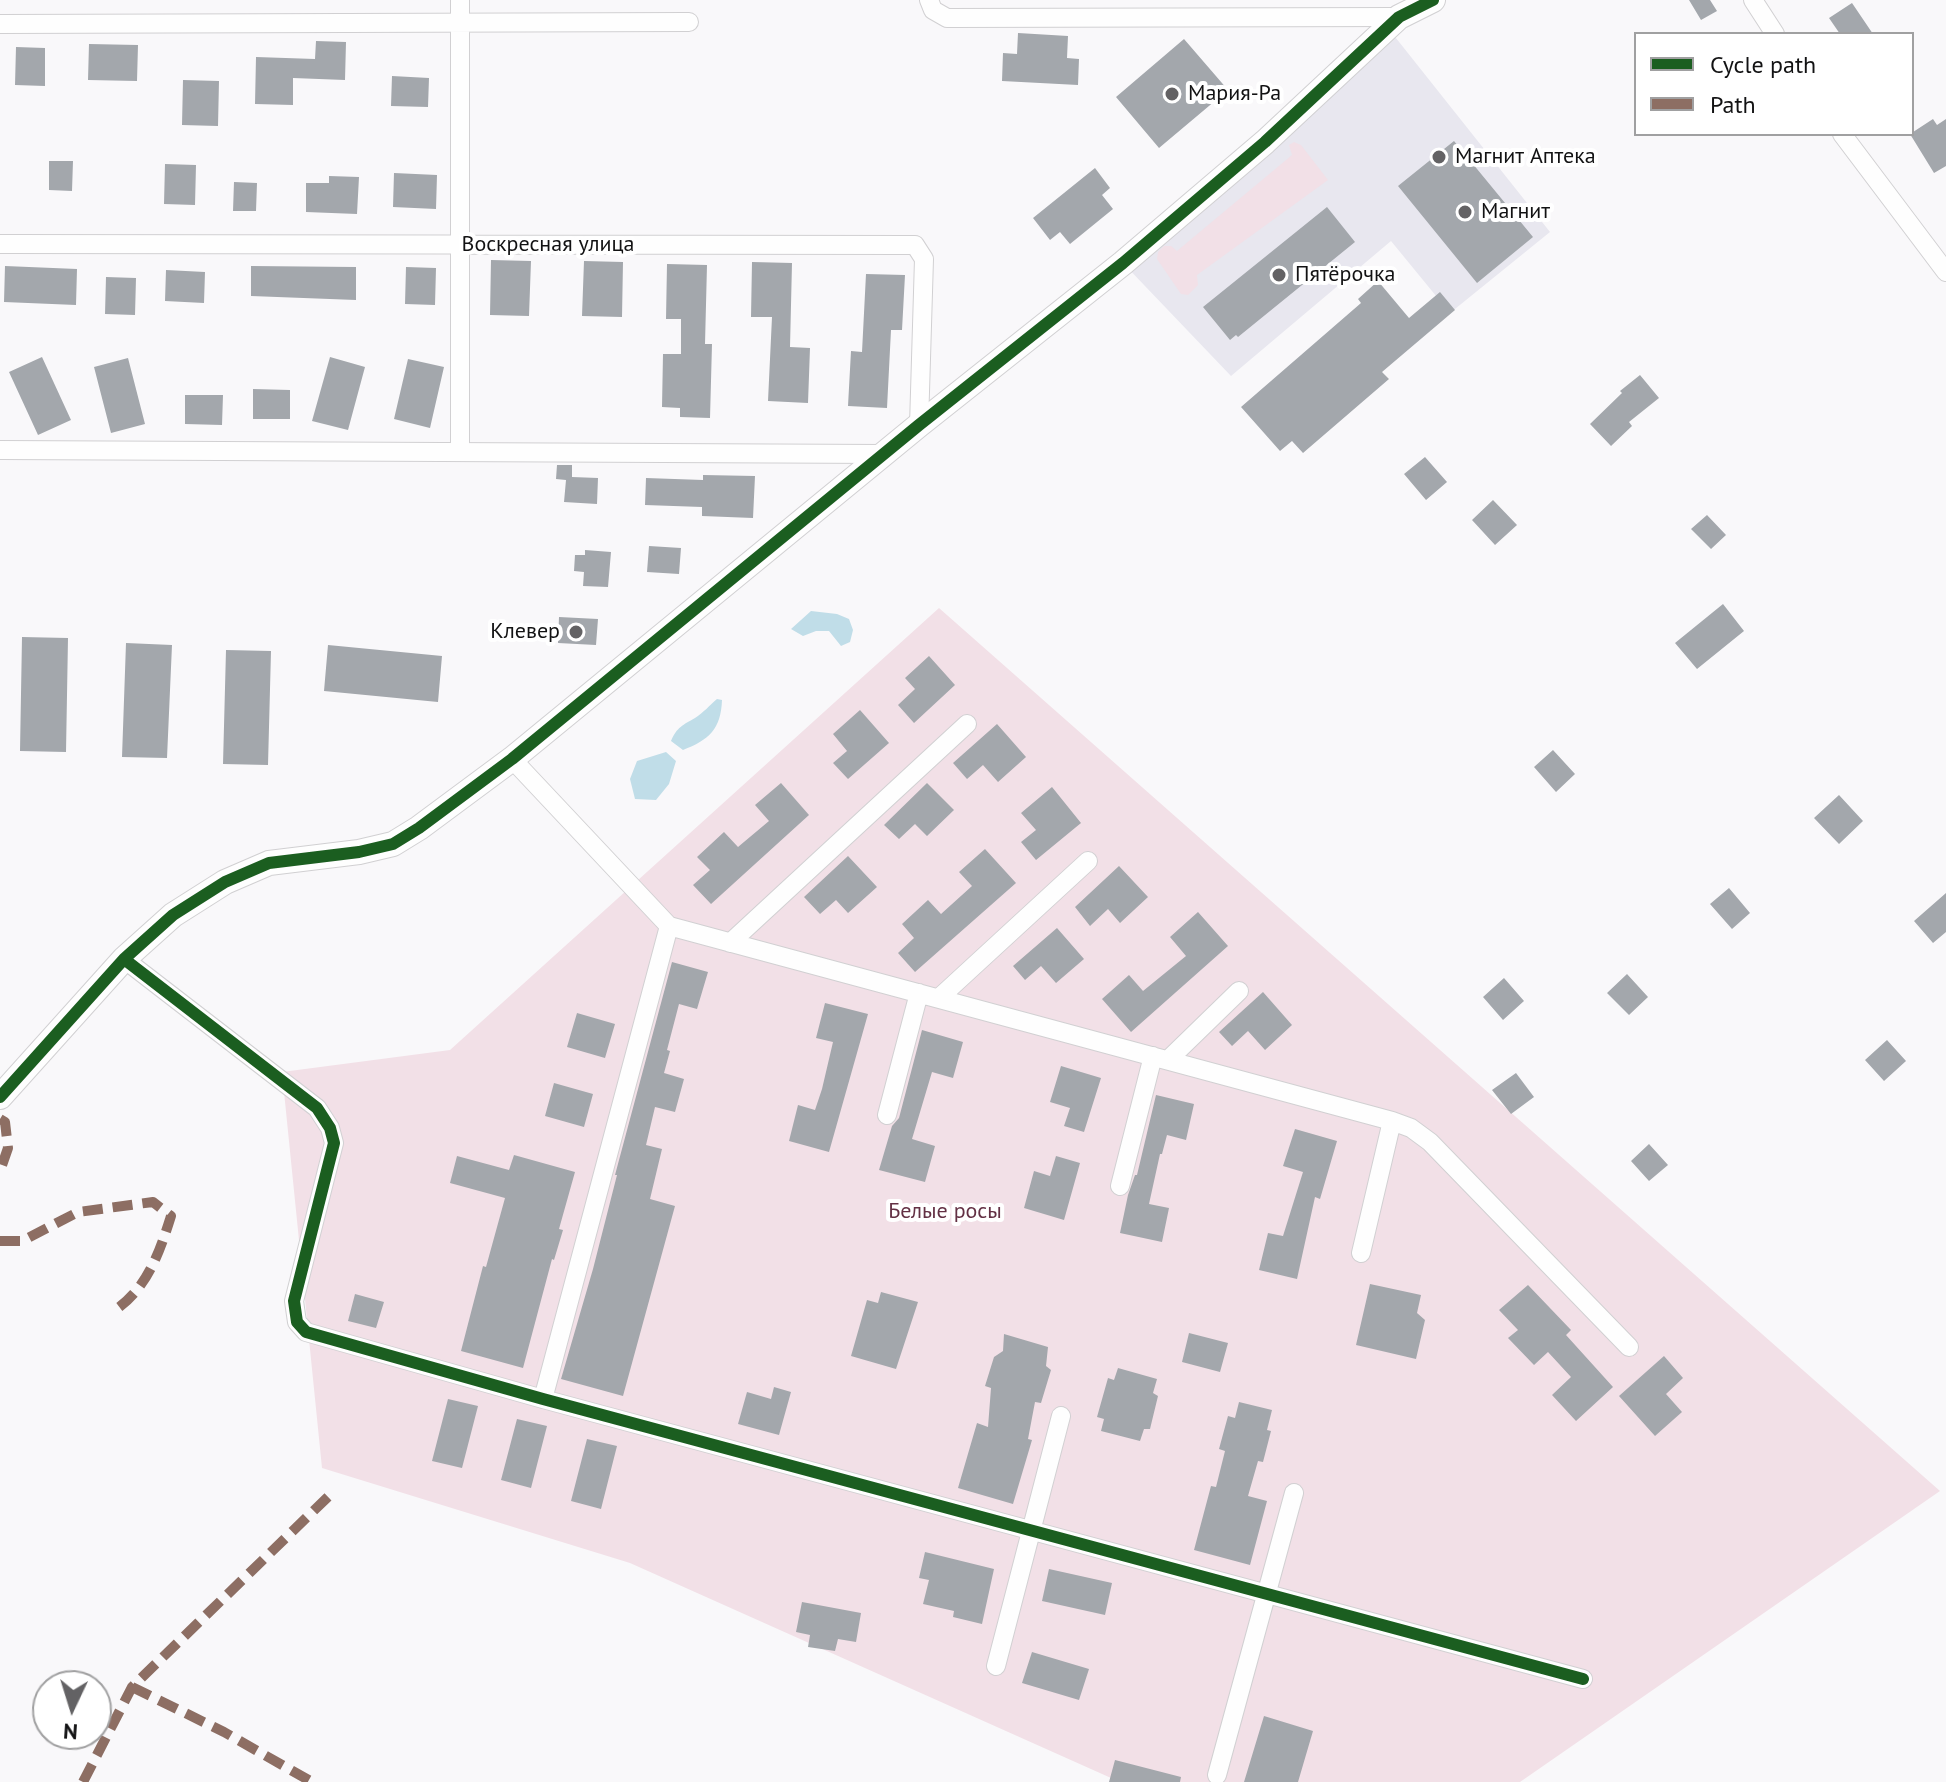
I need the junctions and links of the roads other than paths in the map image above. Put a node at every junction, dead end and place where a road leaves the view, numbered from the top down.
1 (460, 0) edge
2 (929, 0) edge
3 (1433, 0) edge
4 (1753, 0) edge
5 (1399, 17) junction
6 (460, 22) junction
7 (689, 22) dead end
8 (0, 24) edge
9 (1774, 32) edge
10 (1844, 136) edge
11 (0, 244) edge
12 (460, 245) junction
13 (1946, 272) edge
14 (919, 425) junction
15 (0, 450) edge
16 (460, 451) junction
17 (884, 454) junction
18 (967, 724) dead end
19 (512, 759) junction
20 (1088, 861) dead end
21 (669, 926) junction
22 (730, 943) junction
23 (124, 959) junction
24 (1239, 991) dead end
25 (919, 993) junction
26 (939, 998) junction
27 (1160, 1058) junction
28 (0, 1097) edge
29 (887, 1115) dead end
30 (1392, 1121) junction
31 (1120, 1186) dead end
32 (1361, 1253) dead end
33 (1629, 1347) dead end
34 (543, 1399) junction
35 (1061, 1416) dead end
36 (1294, 1493) dead end
37 (1031, 1530) junction
38 (1265, 1593) junction
39 (996, 1666) dead end
40 (1583, 1679) dead end
41 (1217, 1775) dead end

1 - 6 street
2 - 5 street
3 - 5 street
4 - 9 street
5 - 14 street
6 - 7 street
6 - 8 street
6 - 12 street
10 - 13 street
11 - 12 street, Воскресная улица
12 - 14 street, Воскресная улица
12 - 16 street
14 - 17 street
15 - 16 street
16 - 17 street
17 - 19 street
18 - 22 street
19 - 21 street
19 - 23 street
20 - 26 street
21 - 22 street
21 - 34 street
22 - 25 street
23 - 28 street
23 - 34 street
24 - 27 street
25 - 26 street
25 - 29 street
26 - 27 street
27 - 30 street
27 - 31 street
30 - 32 street
30 - 33 street
34 - 37 street
35 - 37 street
36 - 38 street
37 - 38 street
37 - 39 street
38 - 40 street
38 - 41 street

